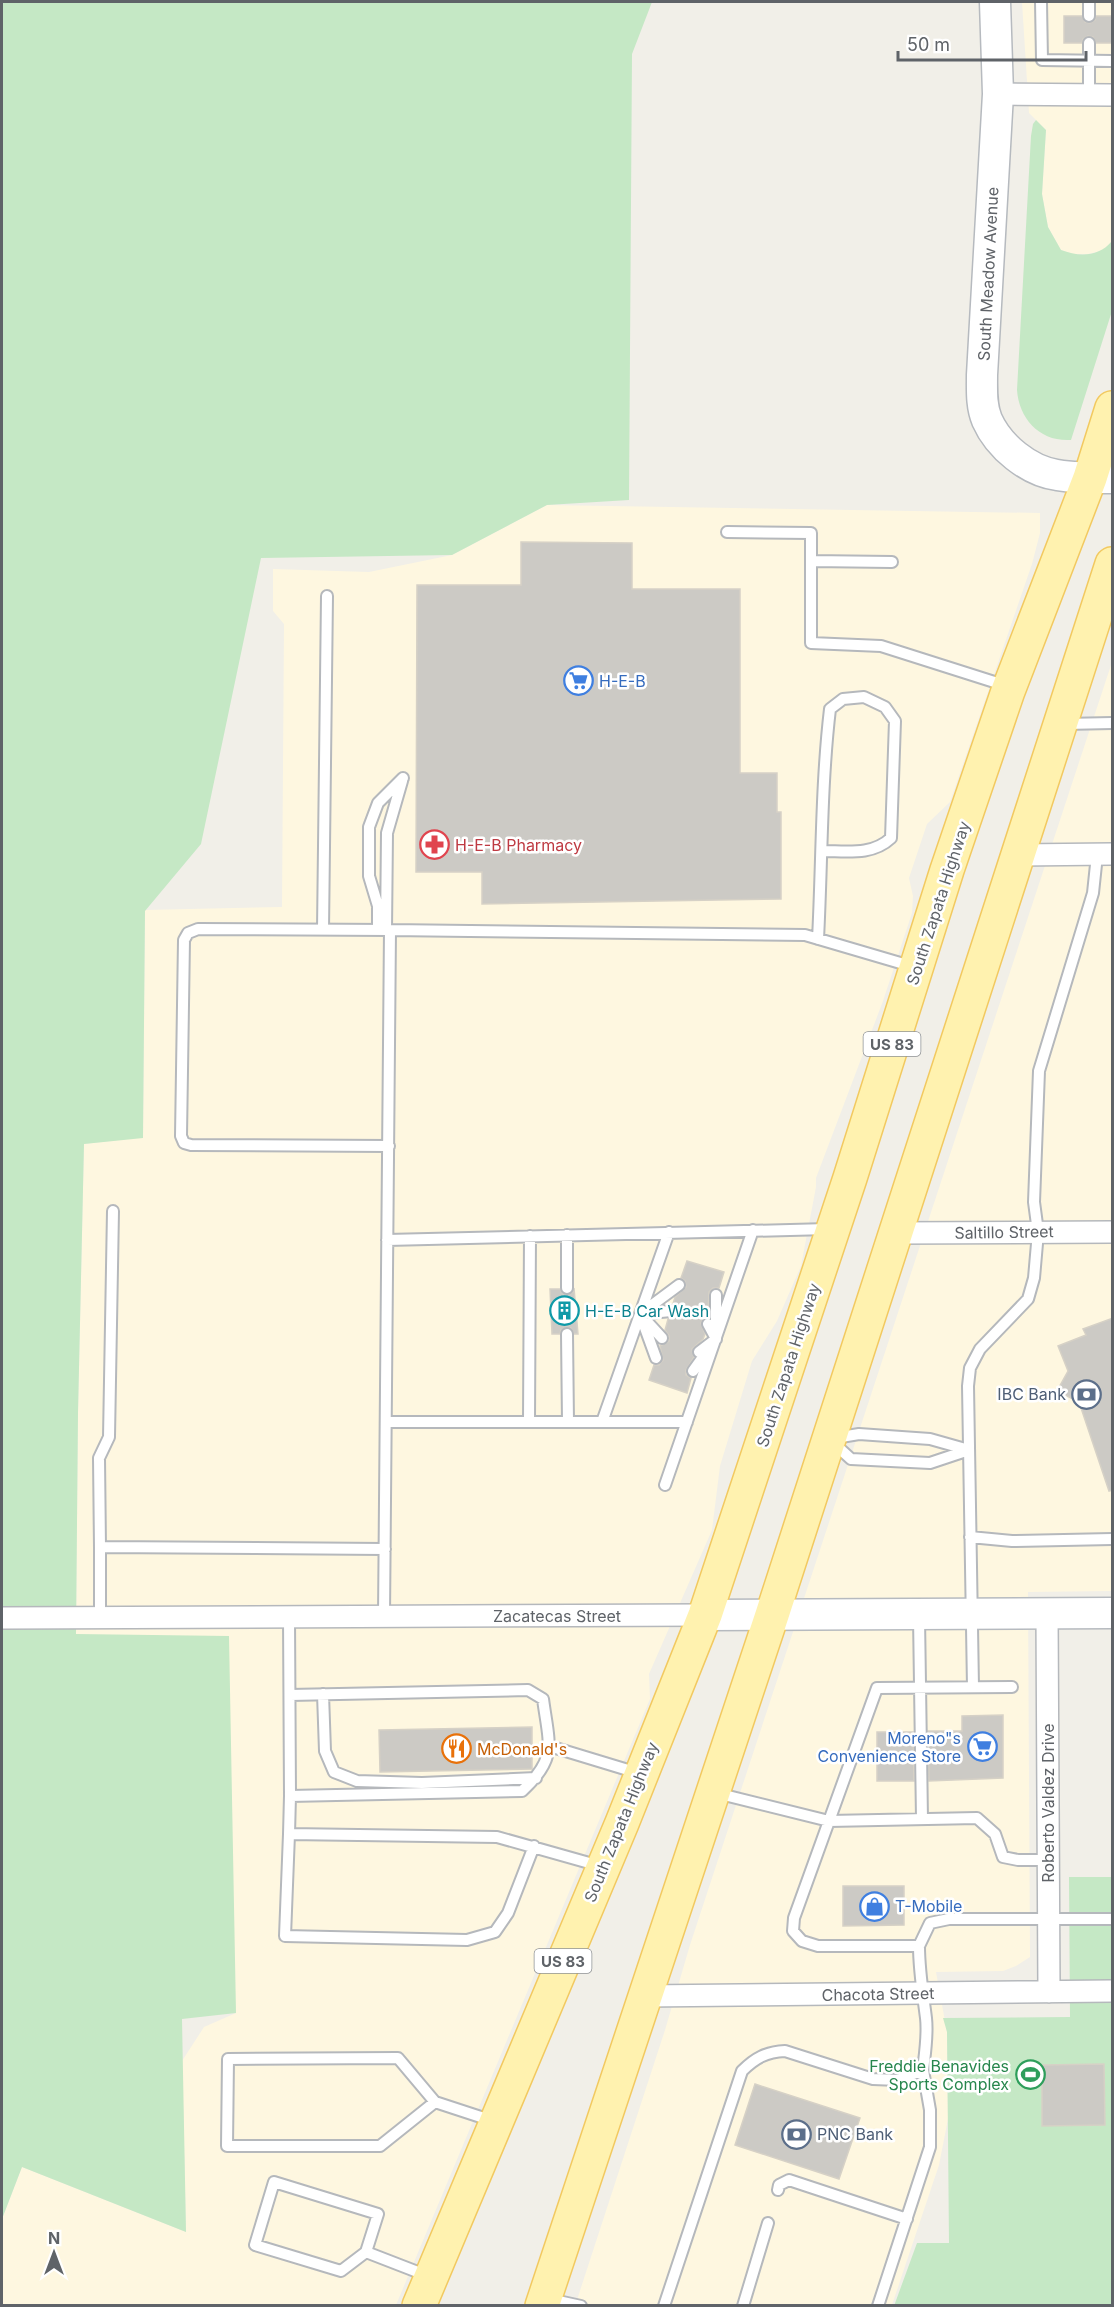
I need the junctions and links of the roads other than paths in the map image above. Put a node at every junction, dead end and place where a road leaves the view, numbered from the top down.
1 (995, 2) edge
2 (1041, 2) edge
3 (1089, 2) edge
4 (1089, 16) dead end
5 (1089, 43) dead end
6 (1089, 60) junction
7 (1113, 61) edge
8 (998, 94) junction
9 (1089, 95) junction
10 (1113, 95) edge
11 (1113, 408) edge
12 (1101, 478) edge
13 (727, 532) dead end
14 (811, 561) junction
15 (892, 562) dead end
16 (1113, 564) edge
17 (327, 596) dead end
18 (1105, 606) edge
19 (1010, 687) junction
20 (1113, 723) edge
21 (1060, 724) junction
22 (822, 851) junction
23 (1018, 855) junction
24 (1105, 855) edge
25 (323, 930) junction
26 (384, 930) junction
27 (818, 939) junction
28 (916, 967) junction
29 (389, 1146) junction
30 (113, 1211) dead end
31 (833, 1229) junction
32 (753, 1230) junction
33 (669, 1232) junction
34 (1038, 1232) junction
35 (1113, 1232) edge
36 (896, 1233) junction
37 (567, 1235) junction
38 (530, 1236) junction
39 (387, 1240) junction
40 (679, 1285) dead end
41 (567, 1288) dead end
42 (716, 1295) dead end
43 (671, 1311) dead end
44 (640, 1314) junction
45 (708, 1324) dead end
46 (567, 1334) dead end
47 (662, 1338) dead end
48 (716, 1339) junction
49 (699, 1352) dead end
50 (656, 1358) dead end
51 (693, 1371) dead end
52 (386, 1422) junction
53 (529, 1422) junction
54 (568, 1422) junction
55 (602, 1422) junction
56 (687, 1422) junction
57 (829, 1439) junction
58 (969, 1450) junction
59 (665, 1485) dead end
60 (970, 1537) junction
61 (1113, 1539) edge
62 (100, 1548) junction
63 (385, 1549) junction
64 (1047, 1613) junction
65 (1113, 1613) edge
66 (919, 1614) junction
67 (973, 1614) junction
68 (705, 1615) junction
69 (772, 1615) junction
70 (384, 1616) junction
71 (100, 1617) junction
72 (289, 1617) junction
73 (2, 1618) edge
74 (973, 1687) junction
75 (1012, 1687) dead end
76 (920, 1688) junction
77 (323, 1694) junction
78 (290, 1695) junction
79 (549, 1746) junction
80 (641, 1774) junction
81 (536, 1778) junction
82 (712, 1792) junction
83 (290, 1796) junction
84 (922, 1819) junction
85 (829, 1821) junction
86 (289, 1834) junction
87 (534, 1846) junction
88 (1048, 1860) junction
89 (603, 1867) junction
90 (1049, 1919) junction
91 (1113, 1919) edge
92 (920, 1947) junction
93 (1113, 1991) edge
94 (1049, 1992) junction
95 (922, 1993) junction
96 (644, 1996) junction
97 (923, 2070) junction
98 (435, 2102) junction
99 (496, 2122) junction
100 (778, 2190) dead end
101 (907, 2219) junction
102 (768, 2223) dead end
103 (366, 2252) junction
104 (425, 2291) edge
105 (544, 2302) edge
106 (581, 2306) edge
107 (664, 2306) edge
108 (743, 2306) edge
109 (878, 2306) edge

1 - 8 main road, South Meadow Avenue
2 - 6 lane
3 - 4 lane
5 - 6 lane
6 - 7 lane
6 - 9 lane
8 - 9 street
8 - 12 main road, South Meadow Avenue
9 - 10 street
11 - 12 main road, South Zapata Highway / US 83
12 - 19 main road, South Zapata Highway / US 83
13 - 14 lane
14 - 15 lane
14 - 19 lane
16 - 18 main road
17 - 25 lane
18 - 21 main road
19 - 28 main road, South Zapata Highway / US 83
20 - 21 lane
21 - 23 main road
22 - 22 lane
22 - 27 lane
23 - 24 street
23 - 36 main road
24 - 34 lane
25 - 26 lane
25 - 29 lane
26 - 26 lane
26 - 27 lane
26 - 29 lane
27 - 28 lane
28 - 31 main road, South Zapata Highway / US 83
29 - 39 lane
30 - 62 lane
31 - 32 lane
31 - 68 main road, South Zapata Highway / US 83
32 - 33 lane
32 - 48 lane
33 - 37 lane
33 - 44 lane
34 - 35 street, Saltillo Street
34 - 36 street, Saltillo Street
34 - 58 lane
36 - 57 main road
37 - 38 lane
37 - 41 lane
38 - 39 lane
38 - 53 lane
39 - 52 lane
40 - 44 lane
42 - 48 lane
43 - 44 lane
44 - 47 lane
44 - 50 lane
44 - 55 lane
45 - 48 lane
46 - 54 lane
48 - 49 lane
48 - 51 lane
48 - 56 lane
52 - 53 lane
52 - 63 lane
53 - 54 lane
54 - 55 lane
55 - 56 lane
56 - 59 lane
57 - 58 lane
57 - 58 lane
57 - 69 main road
58 - 60 lane
60 - 61 lane
60 - 67 lane
62 - 63 lane
62 - 71 lane
63 - 70 lane
64 - 65 main road, Zacatecas Street
64 - 67 main road, Zacatecas Street
64 - 88 street, Roberto Valdez Drive
66 - 67 main road, Zacatecas Street
66 - 69 main road, Zacatecas Street
66 - 76 lane
67 - 74 lane
68 - 69 main road, Zacatecas Street
68 - 70 street, Zacatecas Street
68 - 80 main road, South Zapata Highway / US 83
69 - 82 main road
70 - 72 street, Zacatecas Street
71 - 72 street, Zacatecas Street
71 - 73 street, Zacatecas Street
72 - 78 lane
74 - 75 lane
74 - 76 lane
76 - 84 lane
76 - 85 lane
77 - 78 lane
77 - 79 lane
77 - 81 lane
78 - 83 lane
79 - 80 lane
79 - 81 lane
80 - 89 main road, South Zapata Highway / US 83
81 - 83 lane
82 - 85 lane
82 - 96 main road
83 - 86 lane
84 - 85 lane
84 - 88 lane
85 - 92 lane
86 - 87 lane
86 - 87 lane
87 - 89 lane
88 - 90 street, Roberto Valdez Drive
89 - 99 main road, South Zapata Highway / US 83
90 - 91 lane
90 - 92 lane
90 - 94 street, Roberto Valdez Drive
92 - 95 lane
93 - 94 street, Chacota Street
94 - 95 street, Chacota Street
95 - 96 street, Chacota Street
95 - 97 lane
96 - 105 main road
97 - 101 lane
97 - 107 lane
98 - 98 lane
98 - 99 lane
99 - 104 main road, South Zapata Highway / US 83
100 - 101 lane
101 - 109 lane
102 - 108 lane
103 - 103 lane
103 - 104 lane
105 - 106 lane

